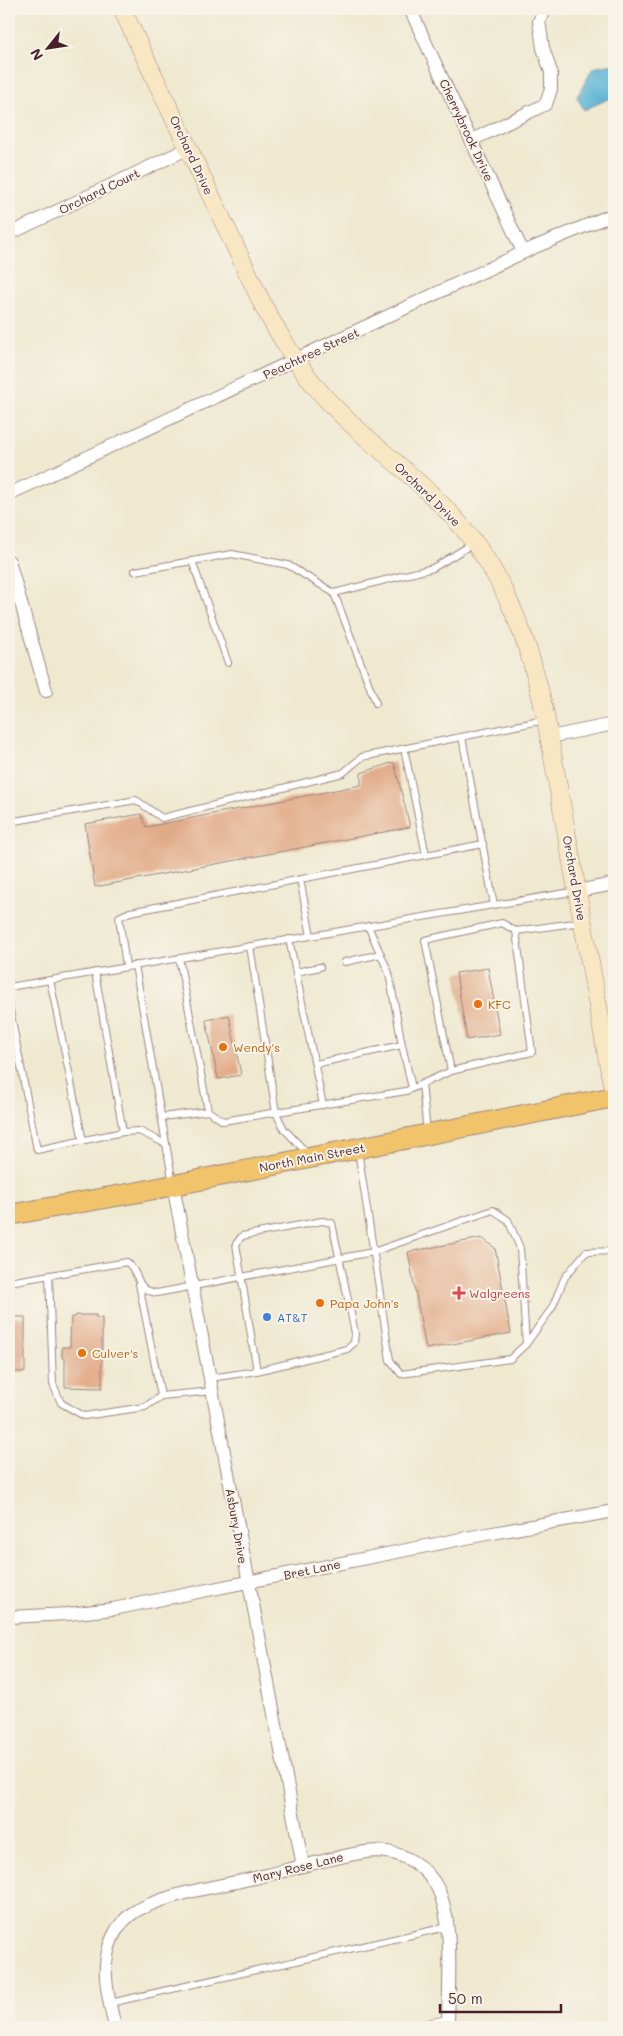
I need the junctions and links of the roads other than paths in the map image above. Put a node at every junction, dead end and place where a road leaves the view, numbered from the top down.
1 (122, 9) edge
2 (410, 9) edge
3 (546, 9) edge
4 (472, 140) junction
5 (189, 148) junction
6 (614, 214) edge
7 (9, 234) edge
8 (523, 252) junction
9 (295, 360) junction
10 (9, 494) edge
11 (475, 542) junction
12 (9, 561) edge
13 (192, 561) junction
14 (135, 571) dead end
15 (334, 593) junction
16 (228, 663) dead end
17 (46, 691) dead end
18 (376, 703) dead end
19 (614, 724) edge
20 (548, 728) junction
21 (462, 737) junction
22 (404, 748) junction
23 (9, 822) edge
24 (482, 844) junction
25 (426, 855) junction
26 (300, 879) junction
27 (614, 884) edge
28 (577, 891) junction
29 (494, 905) junction
30 (583, 922) junction
31 (368, 926) junction
32 (516, 931) junction
33 (311, 936) junction
34 (289, 940) junction
35 (250, 946) junction
36 (381, 954) junction
37 (179, 958) junction
38 (345, 962) dead end
39 (135, 965) junction
40 (126, 966) junction
41 (320, 967) dead end
42 (95, 972) junction
43 (296, 972) junction
44 (50, 980) junction
45 (9, 987) edge
46 (9, 1005) edge
47 (402, 1045) junction
48 (315, 1064) junction
49 (451, 1071) junction
50 (422, 1084) junction
51 (412, 1088) junction
52 (614, 1096) edge
53 (323, 1105) junction
54 (208, 1111) junction
55 (276, 1113) junction
56 (162, 1117) junction
57 (123, 1132) junction
58 (427, 1134) junction
59 (83, 1141) junction
60 (166, 1144) junction
61 (357, 1147) junction
62 (311, 1157) junction
63 (173, 1185) junction
64 (9, 1215) edge
65 (614, 1251) edge
66 (373, 1252) junction
67 (338, 1258) junction
68 (49, 1275) junction
69 (240, 1277) junction
70 (9, 1282) edge
71 (139, 1284) junction
72 (193, 1286) junction
73 (526, 1344) junction
74 (257, 1371) junction
75 (210, 1378) junction
76 (212, 1391) junction
77 (161, 1396) junction
78 (9, 1419) edge
79 (9, 1425) edge
80 (614, 1511) edge
81 (247, 1582) junction
82 (9, 1617) edge
83 (303, 1866) junction
84 (447, 1926) junction
85 (110, 2004) junction
86 (448, 2024) edge
87 (115, 2027) edge
88 (422, 2027) edge

1 - 5 street, Orchard Drive
2 - 4 street, Cherrybrook Drive
3 - 4 street
4 - 8 street, Cherrybrook Drive
5 - 7 street, Orchard Court
5 - 9 street, Orchard Drive
6 - 8 street, Peachtree Street
8 - 9 street, Peachtree Street
9 - 10 street, Peachtree Street
9 - 11 street, Orchard Drive
11 - 15 lane
11 - 20 street, Orchard Drive
12 - 17 street
13 - 14 lane
13 - 15 lane
13 - 16 lane
15 - 18 lane
19 - 20 street
20 - 21 lane
20 - 28 street, Orchard Drive
21 - 22 lane
21 - 24 lane
22 - 23 lane
22 - 25 lane
24 - 25 lane
24 - 29 lane
25 - 26 lane
26 - 33 lane
26 - 40 lane
27 - 28 street
28 - 29 lane
28 - 30 street, Orchard Drive
29 - 31 lane
30 - 32 lane
30 - 52 street, Orchard Drive
31 - 33 lane
31 - 36 lane
32 - 49 lane
32 - 49 lane
33 - 34 lane
34 - 35 lane
34 - 43 lane
35 - 37 lane
35 - 55 lane
36 - 38 lane
36 - 47 lane
37 - 39 lane
37 - 54 lane
39 - 40 lane
39 - 56 lane
40 - 42 lane
41 - 43 lane
42 - 44 lane
42 - 57 lane
43 - 48 lane
44 - 45 lane
44 - 59 lane
46 - 59 lane
47 - 48 lane
47 - 51 lane
48 - 53 lane
49 - 50 lane
50 - 51 lane
50 - 58 lane
51 - 53 lane
52 - 58 main road, North Main Street
53 - 55 lane
54 - 55 lane
54 - 56 lane
55 - 62 lane
56 - 60 lane
57 - 59 lane
57 - 60 lane
58 - 61 main road, North Main Street
60 - 63 lane
61 - 62 main road, North Main Street
61 - 66 lane
62 - 63 main road, North Main Street
63 - 64 main road, North Main Street
63 - 72 street, Asbury Drive
65 - 73 lane
66 - 67 lane
66 - 73 lane
66 - 73 lane
67 - 69 lane
67 - 69 lane
67 - 74 lane
68 - 70 lane
68 - 71 lane
68 - 77 lane
69 - 72 lane
69 - 74 lane
71 - 72 lane
71 - 77 lane
72 - 75 street, Asbury Drive
74 - 75 lane
75 - 76 street, Asbury Drive
76 - 77 lane
76 - 81 street, Asbury Drive
78 - 79 lane
80 - 81 street, Bret Lane
81 - 82 street, Bret Lane
81 - 83 street, Asbury Drive
83 - 84 street, Mary Rose Lane
83 - 85 street, Mary Rose Lane
84 - 85 lane
84 - 86 street, Mary Rose Lane
85 - 87 street, Mary Rose Lane
86 - 88 street

